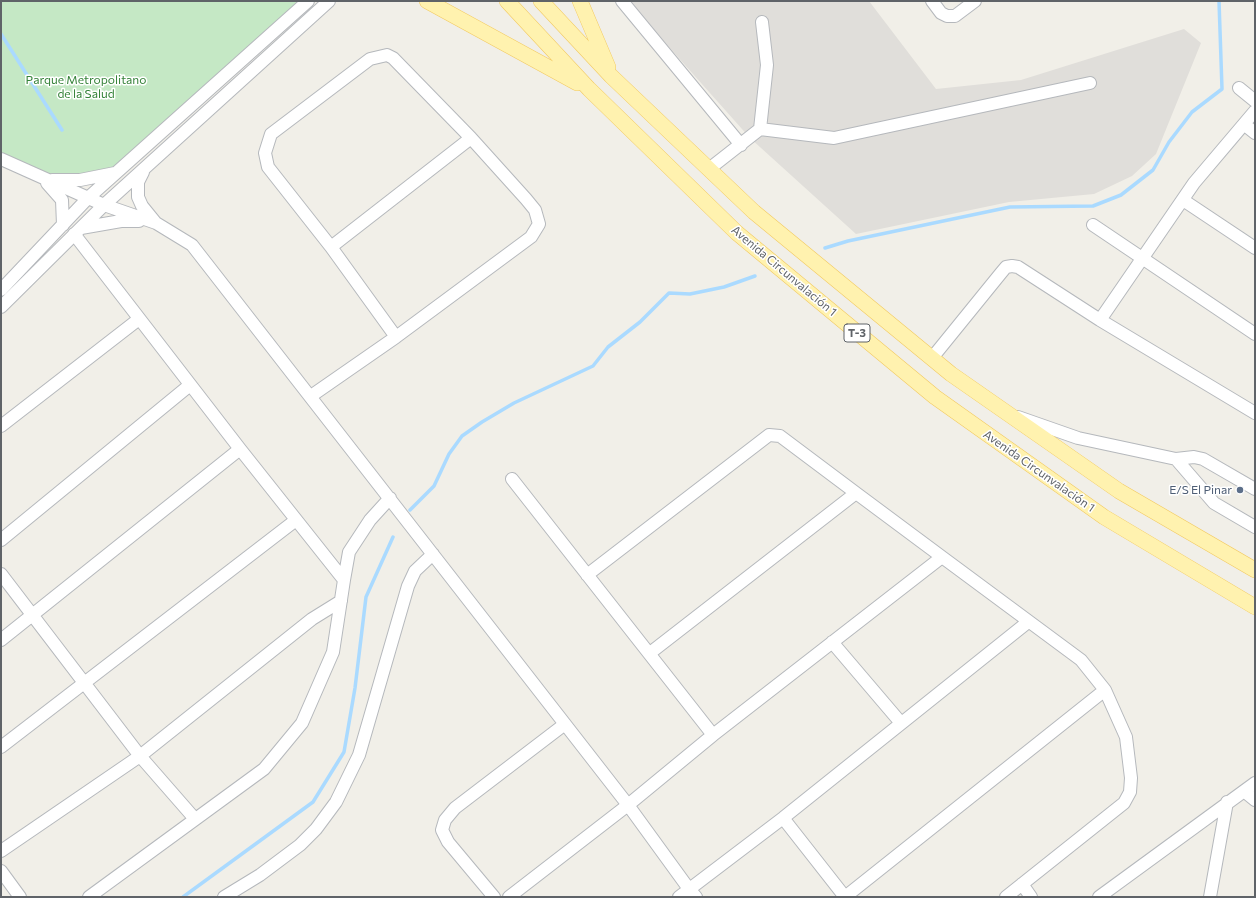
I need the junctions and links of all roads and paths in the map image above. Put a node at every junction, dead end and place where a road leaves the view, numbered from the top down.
1 (308, 1) edge
2 (329, 1) edge
3 (427, 1) edge
4 (507, 1) edge
5 (541, 1) edge
6 (580, 1) edge
7 (622, 1) edge
8 (932, 1) edge
9 (975, 1) edge
10 (762, 22) dead end
11 (611, 76) junction
12 (1090, 83) dead end
13 (1239, 88) dead end
14 (589, 89) junction
15 (1255, 101) edge
16 (1255, 111) edge
17 (1245, 125) junction
18 (760, 129) junction
19 (1255, 132) edge
20 (471, 138) junction
21 (741, 145) junction
22 (1, 159) edge
23 (148, 164) junction
24 (709, 169) junction
25 (117, 172) junction
26 (43, 179) junction
27 (88, 198) junction
28 (1183, 200) junction
29 (104, 205) junction
30 (156, 223) junction
31 (63, 225) junction
32 (1092, 225) dead end
33 (77, 231) junction
34 (48, 242) junction
35 (331, 247) junction
36 (1255, 248) edge
37 (57, 251) junction
38 (1142, 260) junction
39 (1, 290) edge
40 (1, 307) edge
41 (139, 319) junction
42 (1100, 320) junction
43 (1255, 334) edge
44 (396, 337) junction
45 (932, 358) junction
46 (190, 385) junction
47 (311, 396) junction
48 (1007, 413) junction
49 (1255, 413) edge
50 (1, 426) edge
51 (240, 450) junction
52 (1176, 459) junction
53 (512, 479) dead end
54 (1255, 489) edge
55 (856, 492) junction
56 (390, 498) junction
57 (296, 520) junction
58 (1255, 527) edge
59 (1, 540) edge
60 (433, 554) junction
61 (942, 557) junction
62 (1255, 570) edge
63 (1, 574) edge
64 (587, 575) junction
65 (344, 580) junction
66 (341, 601) junction
67 (1255, 607) edge
68 (33, 616) junction
69 (1028, 622) junction
70 (1, 640) edge
71 (832, 642) junction
72 (650, 653) junction
73 (85, 683) junction
74 (1105, 690) junction
75 (901, 723) junction
76 (565, 724) junction
77 (713, 735) junction
78 (1, 747) edge
79 (140, 756) junction
80 (1255, 783) edge
81 (1244, 791) junction
82 (1255, 800) edge
83 (1227, 802) junction
84 (628, 805) junction
85 (783, 818) junction
86 (195, 819) junction
87 (1, 851) edge
88 (1, 871) edge
89 (1022, 884) junction
90 (688, 894) edge
91 (20, 897) edge
92 (88, 897) edge
93 (224, 897) edge
94 (494, 897) edge
95 (509, 897) edge
96 (845, 897) edge
97 (1006, 897) edge
98 (1031, 897) edge
99 (1099, 897) edge
100 (1210, 897) edge

1 - 25 street
2 - 23 street
3 - 14 main road
4 - 14 main road, Avenida Circunvalación 1 / T-3
5 - 11 main road, T-3
6 - 11 main road
7 - 21 street
8 - 9 street
10 - 18 street
11 - 24 main road, T-3
12 - 18 street
13 - 15 street
14 - 67 main road, Avenida Circunvalación 1 / T-3
16 - 17 street
17 - 19 street
17 - 28 street
18 - 21 street
20 - 35 street
20 - 35 street
20 - 44 street
21 - 24 street
22 - 26 street
23 - 29 street
23 - 30 street
24 - 45 main road, T-3
25 - 26 street
25 - 27 street
26 - 27 street
26 - 31 street
27 - 29 street
27 - 31 street
28 - 36 street
28 - 38 street
29 - 30 street
29 - 33 street
30 - 33 street
30 - 47 street
31 - 34 street
32 - 38 street
33 - 37 street
33 - 41 street
34 - 37 street
34 - 39 street
35 - 44 street
37 - 40 street
38 - 42 street
38 - 43 street
41 - 46 street
41 - 50 street
42 - 45 street
42 - 49 street
44 - 47 street
45 - 48 main road, T-3
46 - 51 street
46 - 59 street
47 - 56 street
48 - 52 street
48 - 62 main road, T-3
51 - 57 street
51 - 68 street
52 - 54 street
52 - 58 street
53 - 64 street
55 - 61 street
55 - 64 street
55 - 72 street
56 - 60 street
56 - 65 street
57 - 65 street
57 - 73 street
60 - 76 street
60 - 93 street
61 - 69 street
61 - 71 street
63 - 68 street
64 - 72 street
65 - 66 street
66 - 79 street
66 - 86 street
68 - 70 street
68 - 73 street
69 - 74 street
69 - 75 street
71 - 75 street
71 - 77 street
72 - 77 street
73 - 78 street
73 - 79 street
74 - 89 street
74 - 96 street
75 - 85 street
76 - 84 street
76 - 94 street
77 - 84 street
79 - 86 street
79 - 87 street
80 - 81 street
81 - 82 street
81 - 83 street
83 - 99 street
83 - 100 street
84 - 90 street
84 - 95 street
85 - 90 street
85 - 96 street
86 - 92 street
88 - 91 street
89 - 97 street
89 - 98 street

